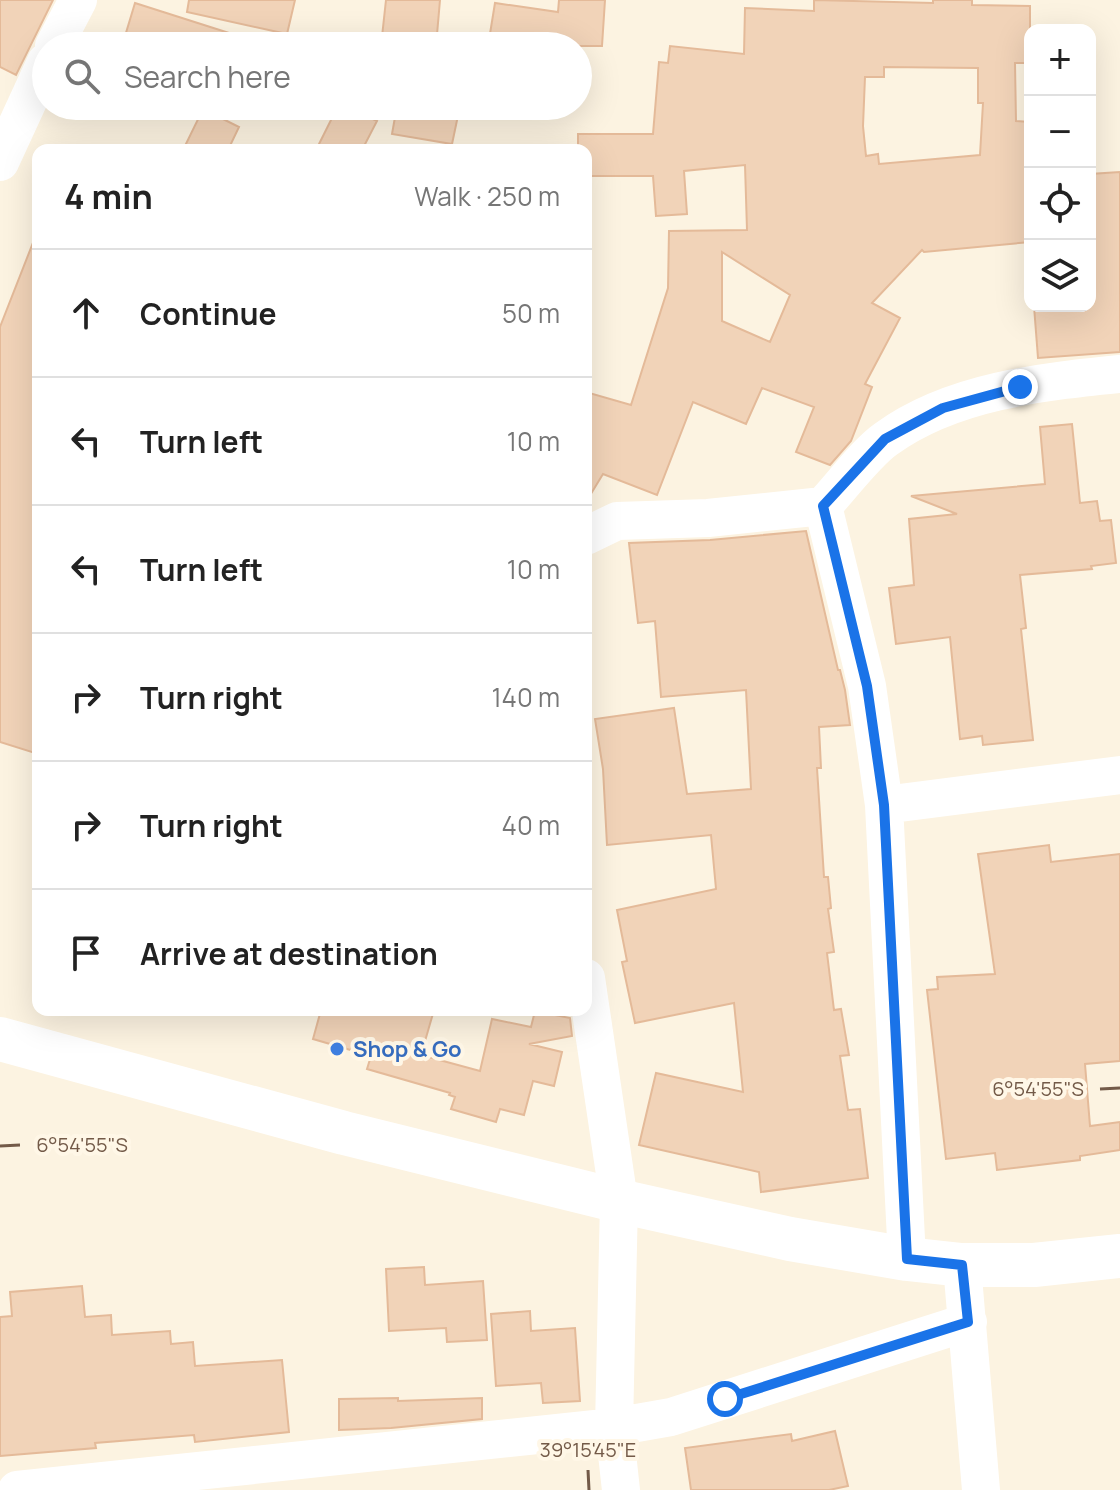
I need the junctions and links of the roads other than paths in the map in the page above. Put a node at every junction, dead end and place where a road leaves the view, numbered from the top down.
1 (78, 0) edge
2 (61, 32) edge
3 (32, 92) edge
4 (0, 162) edge
5 (1120, 374) edge
6 (823, 506) junction
7 (592, 533) edge
8 (1120, 775) edge
9 (884, 805) junction
10 (592, 1016) edge
11 (0, 1039) edge
12 (619, 1201) junction
13 (1120, 1256) edge
14 (907, 1259) junction
15 (962, 1265) junction
16 (968, 1322) junction
17 (614, 1427) junction
18 (17, 1490) edge
19 (621, 1490) edge
20 (981, 1490) edge

1 - 2 street
3 - 4 street
5 - 6 street
6 - 7 street
6 - 9 street
8 - 9 street
9 - 14 street
10 - 12 street
11 - 12 street
12 - 14 street
12 - 17 street
13 - 15 street
14 - 15 street
15 - 16 street
16 - 17 street
16 - 20 street
17 - 18 street
17 - 19 street

